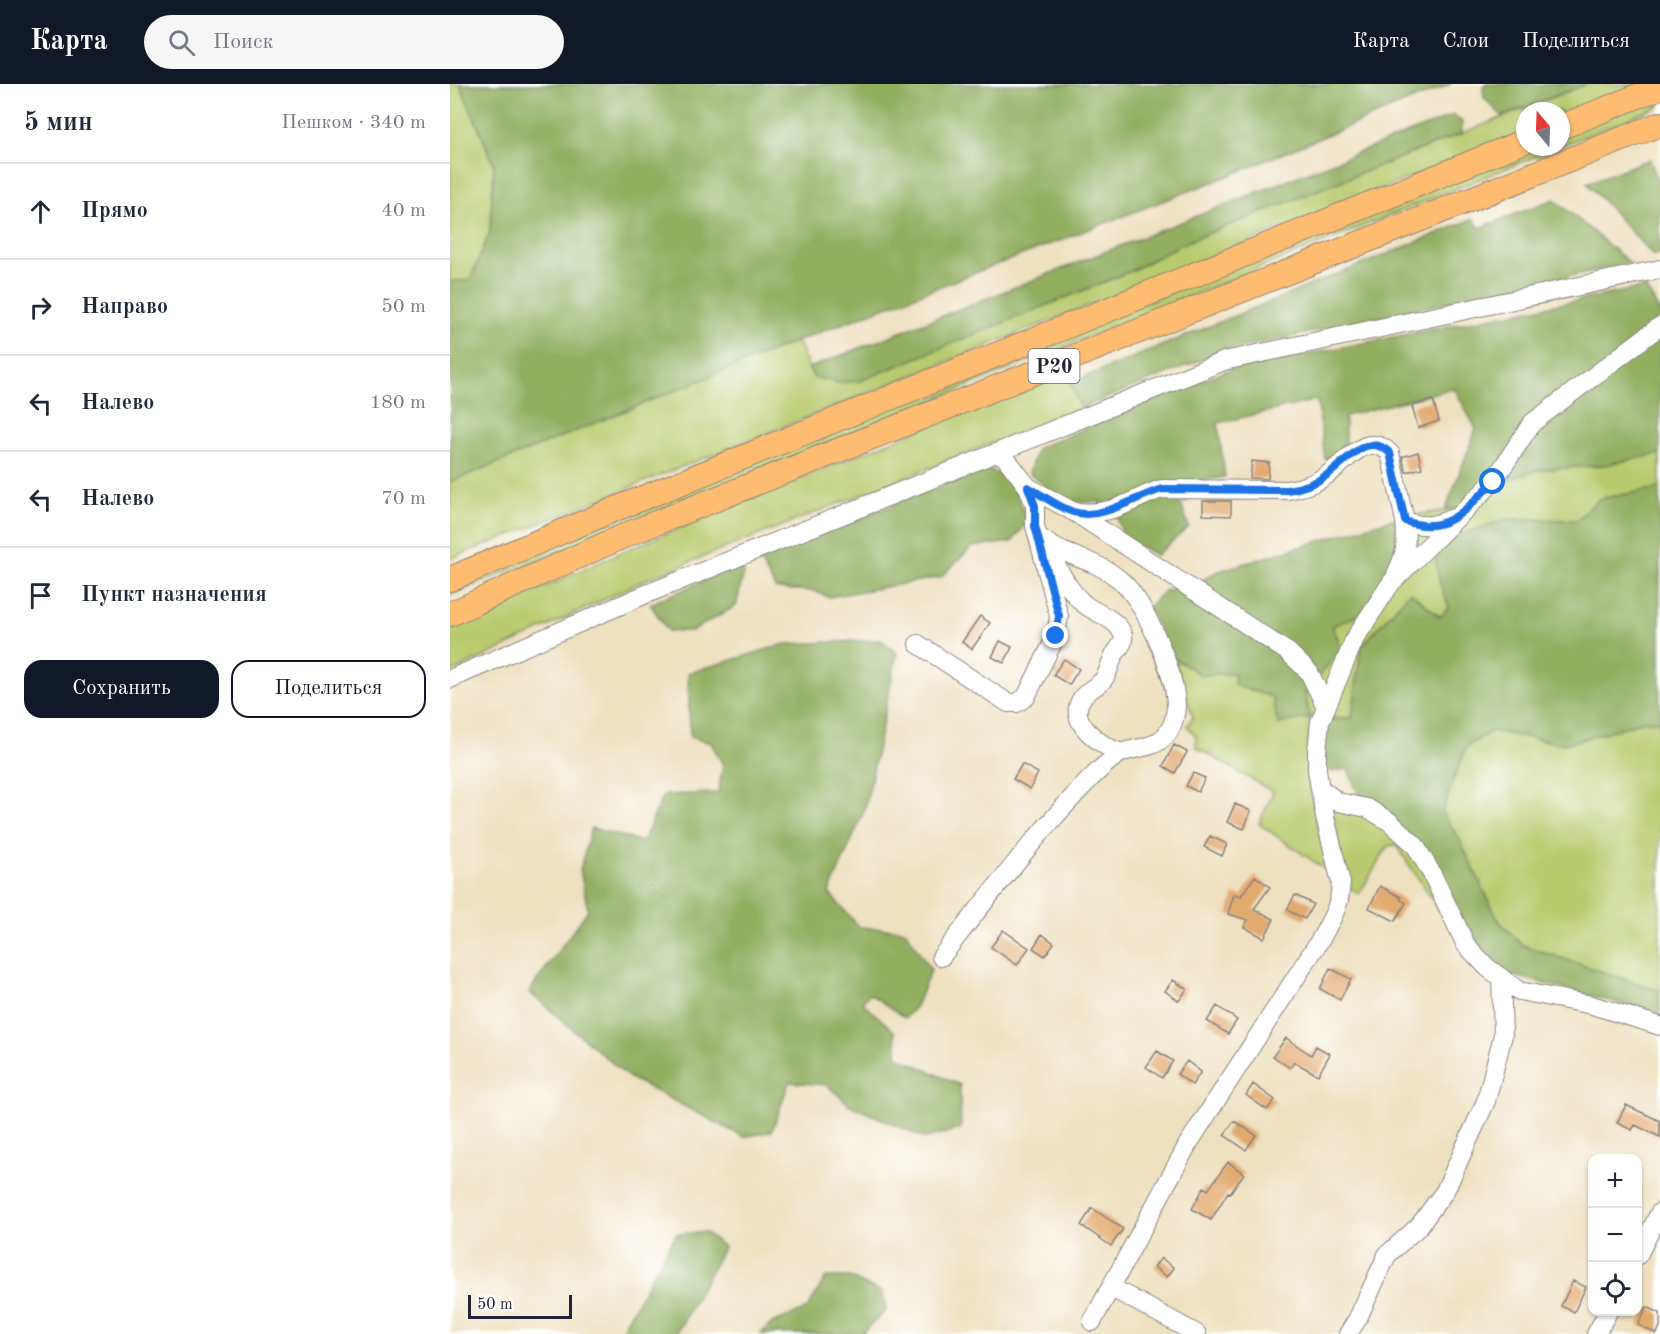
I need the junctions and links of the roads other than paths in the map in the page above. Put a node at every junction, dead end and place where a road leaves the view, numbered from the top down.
1 (1660, 87) edge
2 (1570, 123) edge
3 (1660, 124) edge
4 (1516, 145) edge
5 (1660, 269) edge
6 (1660, 326) edge
7 (1001, 452) junction
8 (1028, 487) junction
9 (1074, 512) junction
10 (1458, 516) junction
11 (1405, 521) junction
12 (1039, 537) junction
13 (450, 579) edge
14 (1391, 583) junction
15 (450, 614) edge
16 (918, 644) dead end
17 (450, 679) edge
18 (1326, 707) junction
19 (1121, 753) junction
20 (1320, 788) junction
21 (941, 957) dead end
22 (1501, 977) junction
23 (1660, 1026) edge
24 (1660, 1212) edge
25 (1642, 1247) edge
26 (1112, 1288) junction
27 (1605, 1316) edge
28 (1092, 1322) dead end
29 (1197, 1334) edge
30 (1348, 1334) edge
31 (1596, 1334) edge

1 - 2 main road
3 - 15 main road, Р20
4 - 13 main road, Р20
5 - 7 street
6 - 10 street
7 - 8 street
7 - 17 street
8 - 9 street
8 - 12 street
9 - 11 street
9 - 18 street
10 - 11 street
10 - 14 street
11 - 14 street
12 - 16 street
12 - 19 street
12 - 19 street
14 - 18 street
18 - 20 street
19 - 21 street
20 - 22 street
20 - 26 street
22 - 23 street
22 - 30 street
24 - 25 street
26 - 28 street
26 - 29 street
27 - 31 street

